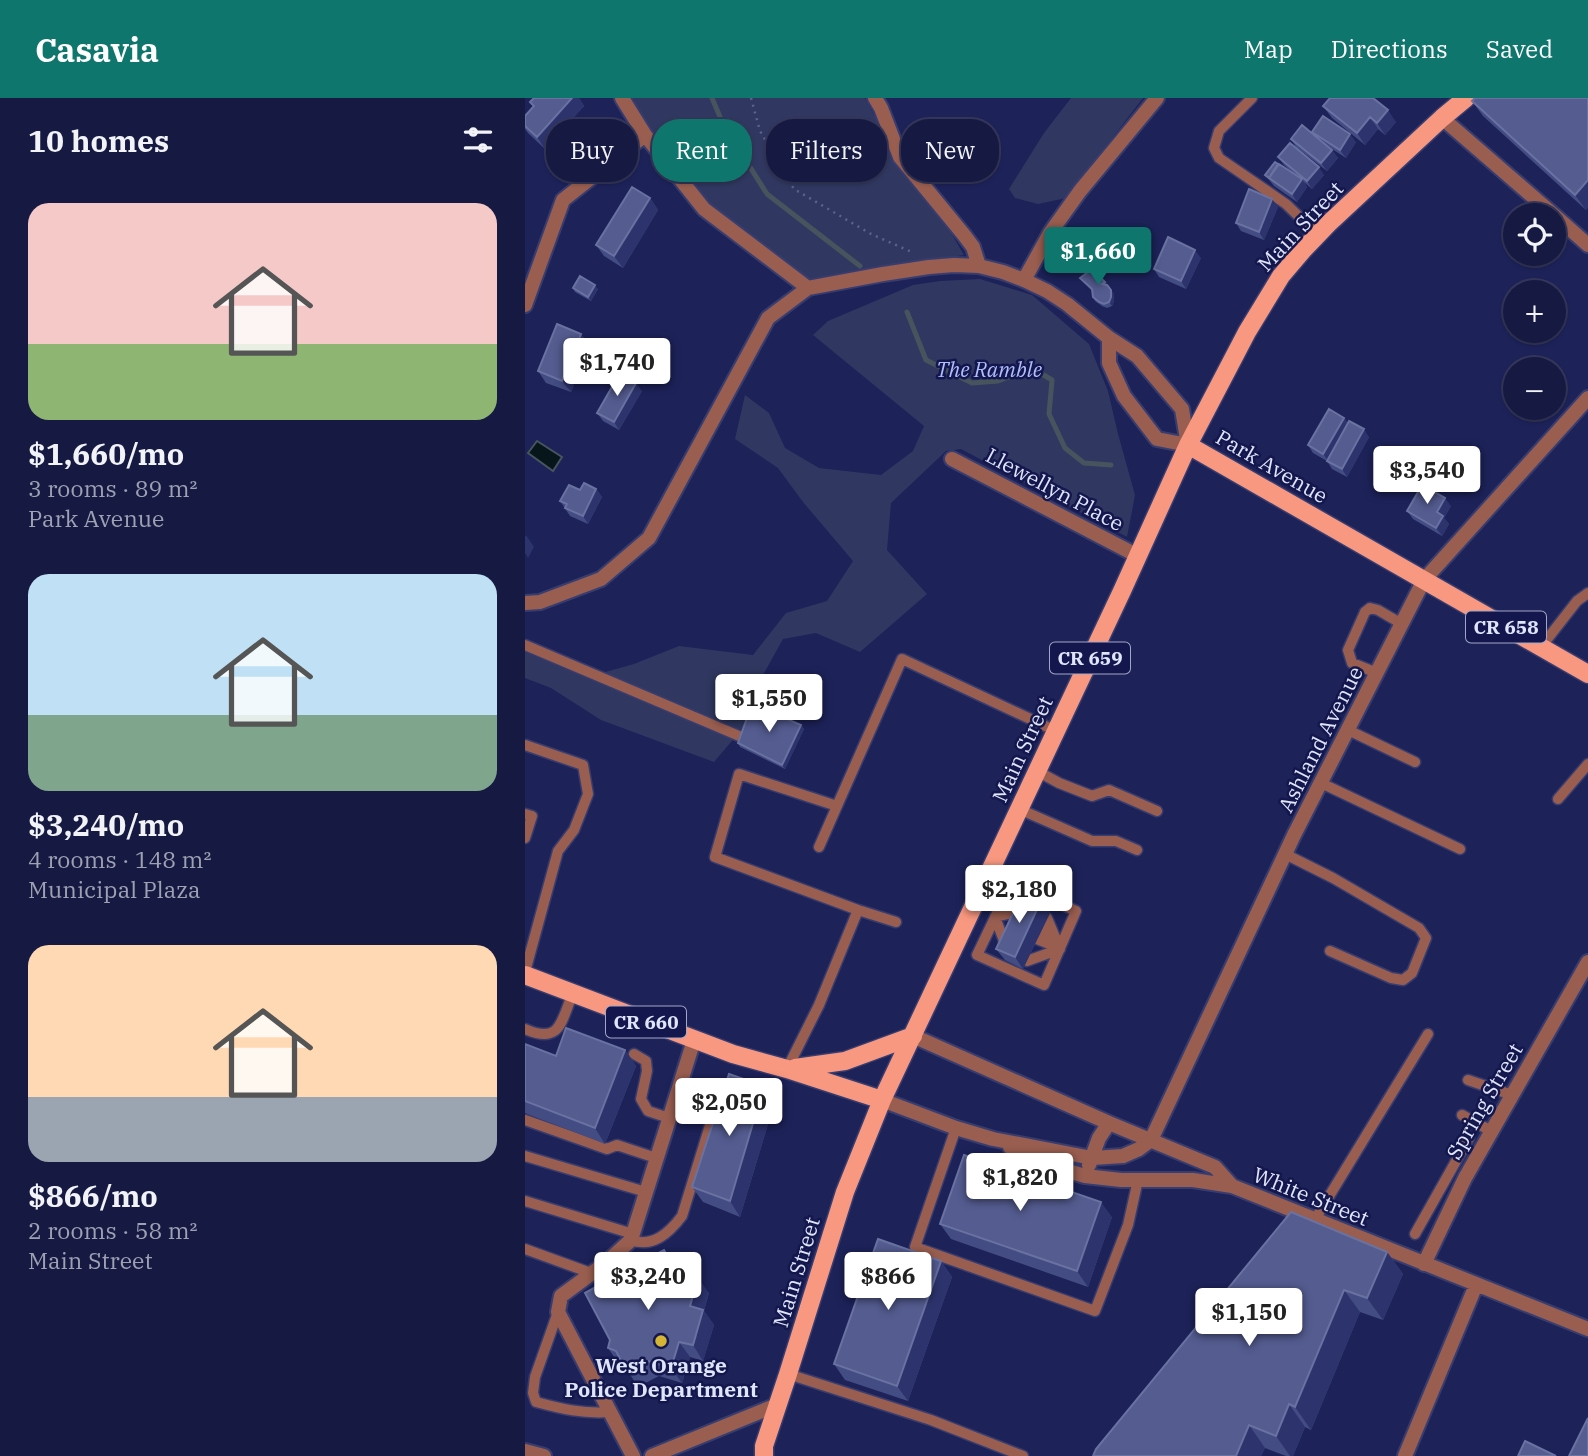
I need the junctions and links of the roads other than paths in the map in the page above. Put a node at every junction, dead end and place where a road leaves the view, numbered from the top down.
1 (622, 98) edge
2 (875, 98) edge
3 (1157, 98) edge
4 (1252, 98) edge
5 (1466, 98) edge
6 (1442, 118) junction
7 (645, 135) junction
8 (1540, 203) edge
9 (1566, 226) edge
10 (1318, 235) junction
11 (1588, 245) edge
12 (979, 266) junction
13 (1024, 280) junction
14 (808, 288) junction
15 (525, 305) edge
16 (1109, 338) junction
17 (1588, 398) edge
18 (1188, 444) junction
19 (952, 459) dead end
20 (1138, 556) junction
21 (1425, 580) junction
22 (1588, 593) edge
23 (525, 603) edge
24 (1402, 624) junction
25 (525, 645) edge
26 (1541, 647) junction
27 (1586, 669) edge
28 (1377, 673) junction
29 (1348, 730) junction
30 (1056, 731) junction
31 (744, 738) edge
32 (525, 745) edge
33 (1415, 762) dead end
34 (1588, 764) edge
35 (1037, 771) junction
36 (1321, 783) junction
37 (1558, 799) dead end
38 (837, 806) junction
39 (1019, 810) junction
40 (1157, 811) dead end
41 (525, 814) edge
42 (525, 838) edge
43 (818, 847) dead end
44 (1460, 849) dead end
45 (1137, 850) dead end
46 (1285, 854) junction
47 (990, 871) junction
48 (1012, 882) junction
49 (1028, 909) edge
50 (857, 910) junction
51 (995, 917) junction
52 (1048, 918) dead end
53 (1023, 920) edge
54 (896, 922) dead end
55 (1007, 924) edge
56 (1040, 934) dead end
57 (955, 946) junction
58 (1010, 948) edge
59 (1060, 948) junction
60 (1330, 951) dead end
61 (980, 957) junction
62 (1029, 957) dead end
63 (1588, 962) edge
64 (525, 974) edge
65 (573, 993) junction
66 (525, 1029) edge
67 (1428, 1034) dead end
68 (913, 1036) junction
69 (694, 1040) junction
70 (634, 1054) dead end
71 (787, 1069) junction
72 (1468, 1080) dead end
73 (681, 1083) junction
74 (1511, 1095) junction
75 (882, 1100) junction
76 (1462, 1115) dead end
77 (669, 1118) junction
78 (525, 1120) edge
79 (1109, 1123) junction
80 (957, 1128) junction
81 (1491, 1131) junction
82 (1469, 1138) dead end
83 (993, 1139) junction
84 (1151, 1140) junction
85 (525, 1156) edge
86 (656, 1157) junction
87 (1092, 1158) junction
88 (1451, 1170) junction
89 (1085, 1176) junction
90 (1465, 1178) junction
91 (1138, 1180) junction
92 (1232, 1186) junction
93 (646, 1192) junction
94 (525, 1201) edge
95 (1306, 1222) junction
96 (1415, 1234) dead end
97 (632, 1237) junction
98 (525, 1249) edge
99 (1424, 1264) junction
100 (591, 1273) junction
101 (1476, 1285) junction
102 (558, 1312) junction
103 (1588, 1329) edge
104 (788, 1374) junction
105 (777, 1405) junction
106 (610, 1412) junction
107 (525, 1451) edge
108 (544, 1456) edge
109 (633, 1456) edge
110 (652, 1456) edge
111 (764, 1456) edge
112 (1024, 1456) edge
113 (1405, 1456) edge

1 - 7 street
2 - 12 street
3 - 13 street
4 - 10 lane
5 - 6 main road, Main Street / CR 659
6 - 8 street
6 - 10 main road, Main Street / CR 659
7 - 14 street
7 - 15 street
9 - 11 street
10 - 18 main road, Main Street / CR 659
12 - 13 street, Park Avenue
12 - 14 street, Park Avenue
13 - 16 street, Park Avenue
14 - 23 street
16 - 18 street, Park Avenue
16 - 18 street, Park Avenue
17 - 21 street, Ashland Avenue
18 - 20 main road, Main Street / CR 659
18 - 21 main road, Park Avenue / CR 658
19 - 20 street, Llewellyn Place
20 - 30 main road, Main Street / CR 659
21 - 24 street, Ashland Avenue
21 - 26 main road, Park Avenue / CR 658
22 - 26 lane
24 - 28 street, Ashland Avenue
24 - 28 lane
25 - 31 lane
26 - 27 main road, Park Avenue / CR 658
28 - 29 street, Ashland Avenue
29 - 33 lane
29 - 36 street, Ashland Avenue
30 - 35 main road, Main Street / CR 659
30 - 38 lane
32 - 64 lane
34 - 37 lane
35 - 39 main road, Main Street / CR 659
35 - 40 lane
36 - 44 lane
36 - 46 street, Ashland Avenue
38 - 43 lane
38 - 50 lane
39 - 45 lane
39 - 47 main road, Main Street / CR 659
41 - 42 lane
46 - 60 lane
46 - 84 street, Ashland Avenue
47 - 48 lane
47 - 57 main road, Main Street / CR 659
48 - 51 lane
48 - 59 lane
49 - 51 lane
50 - 54 lane
50 - 71 lane
51 - 53 lane
51 - 55 lane
51 - 58 lane
51 - 61 lane
52 - 59 lane
56 - 59 lane
57 - 61 lane
57 - 68 main road, Main Street / CR 659
59 - 61 lane
59 - 62 lane
63 - 74 street, Spring Street
64 - 65 main road, CR 660
65 - 66 lane
65 - 69 main road, CR 660
67 - 95 lane
68 - 71 main road
68 - 75 main road, Main Street / CR 659
68 - 79 street, White Street
69 - 71 main road, CR 660
69 - 73 street
70 - 77 lane
71 - 75 main road, CR 660
72 - 74 lane
73 - 77 street
73 - 97 lane
74 - 81 street, Spring Street
75 - 80 street
75 - 104 main road, Main Street / CR 659
76 - 81 lane
77 - 86 street
78 - 86 lane
79 - 84 street, White Street
79 - 87 street
80 - 83 street
80 - 91 lane
81 - 90 street, Spring Street
82 - 88 lane
83 - 87 street
83 - 89 street
84 - 87 street
84 - 92 street, White Street
85 - 93 lane
86 - 93 street
87 - 89 street
88 - 90 lane
88 - 96 lane
89 - 91 street
90 - 99 street, Spring Street
91 - 92 street
92 - 95 street, White Street
93 - 97 street
94 - 97 lane
95 - 99 street, White Street
97 - 100 street
98 - 100 lane
99 - 101 street, White Street
100 - 102 street
101 - 103 street, White Street
101 - 113 street
102 - 106 street
102 - 106 lane
104 - 105 main road, Main Street / CR 659
104 - 112 lane
105 - 110 street
105 - 111 main road, Main Street / CR 659
106 - 109 street
107 - 108 street

